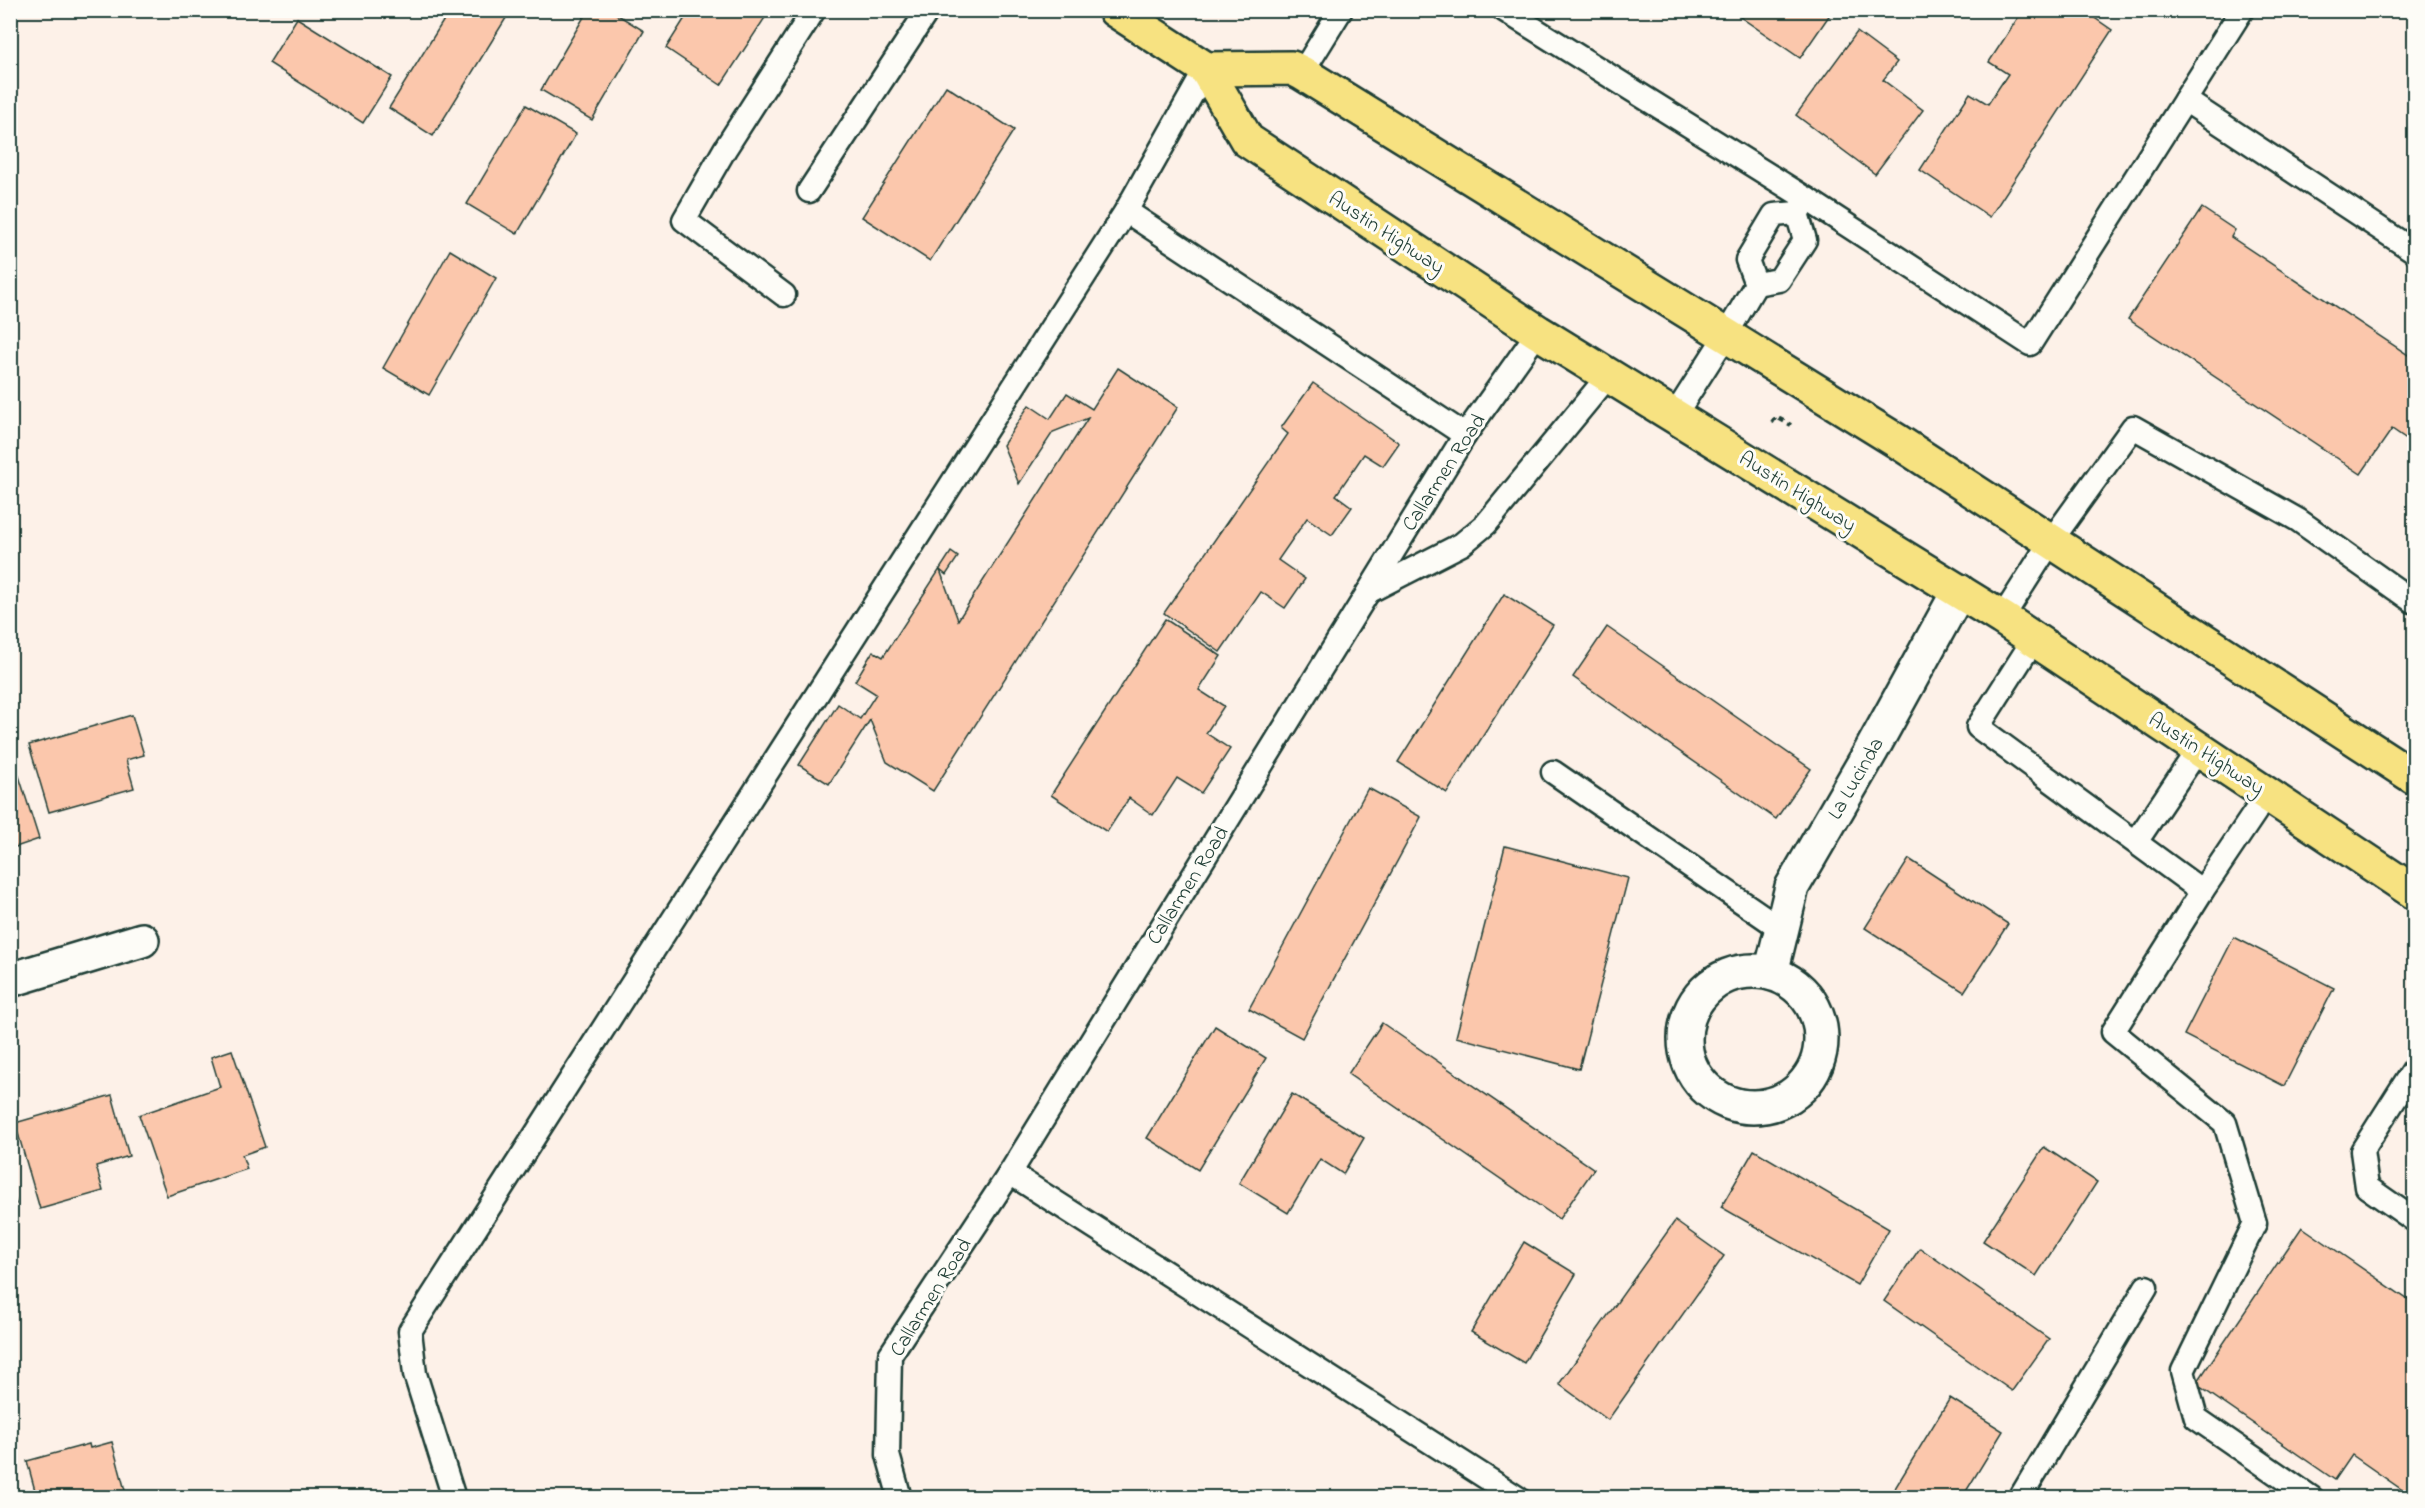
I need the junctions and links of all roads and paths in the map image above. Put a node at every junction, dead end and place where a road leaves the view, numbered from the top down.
1 (813, 10) edge
2 (928, 10) edge
3 (1115, 10) edge
4 (1341, 10) edge
5 (1504, 10) edge
6 (2242, 10) edge
7 (1206, 69) junction
8 (1302, 73) junction
9 (2185, 100) junction
10 (809, 190) dead end
11 (1802, 206) junction
12 (1126, 211) junction
13 (2415, 250) edge
14 (1756, 284) junction
15 (784, 295) dead end
16 (1538, 332) junction
17 (1726, 335) junction
18 (1609, 375) junction
19 (1675, 415) junction
20 (1465, 435) junction
21 (2051, 541) junction
22 (1959, 591) junction
23 (1367, 593) junction
24 (2415, 602) edge
25 (2002, 618) junction
26 (2034, 639) junction
27 (2199, 748) junction
28 (1553, 772) dead end
29 (2415, 777) edge
30 (2268, 793) junction
31 (2136, 842) junction
32 (2202, 891) junction
33 (2415, 892) edge
34 (1780, 928) junction
35 (142, 940) dead end
36 (1771, 973) junction
37 (10, 980) edge
38 (2415, 1069) edge
39 (1010, 1173) junction
40 (2415, 1220) edge
41 (2146, 1287) dead end
42 (454, 1497) edge
43 (900, 1497) edge
44 (1518, 1497) edge
45 (2020, 1497) edge
46 (2312, 1497) edge

1 - 15 lane
2 - 10 lane
3 - 7 main road, Austin Highway
4 - 8 lane
5 - 11 lane
6 - 9 lane
7 - 8 main road
7 - 12 lane
7 - 16 main road, Austin Highway
8 - 17 main road
9 - 11 lane
9 - 13 lane
11 - 14 lane
11 - 14 lane
12 - 20 lane
12 - 42 lane
14 - 17 lane
16 - 18 main road, Austin Highway
16 - 20 lane, Callarmen Road
17 - 19 lane
17 - 21 main road
18 - 19 main road, Austin Highway
18 - 23 lane
19 - 22 main road, Austin Highway
20 - 23 lane, Callarmen Road
21 - 24 lane
21 - 25 lane
21 - 29 main road
22 - 25 main road, Austin Highway
22 - 34 street, La Lucinda
23 - 39 lane, Callarmen Road
25 - 26 main road, Austin Highway
26 - 27 main road, Austin Highway
26 - 31 lane
27 - 30 main road, Austin Highway
27 - 31 lane
28 - 34 lane
30 - 32 lane
30 - 33 main road, Austin Highway
31 - 32 lane
32 - 46 lane
34 - 36 street, La Lucinda
35 - 37 street
36 - 36 street
38 - 40 lane
39 - 43 lane, Callarmen Road
39 - 44 lane
41 - 45 lane

